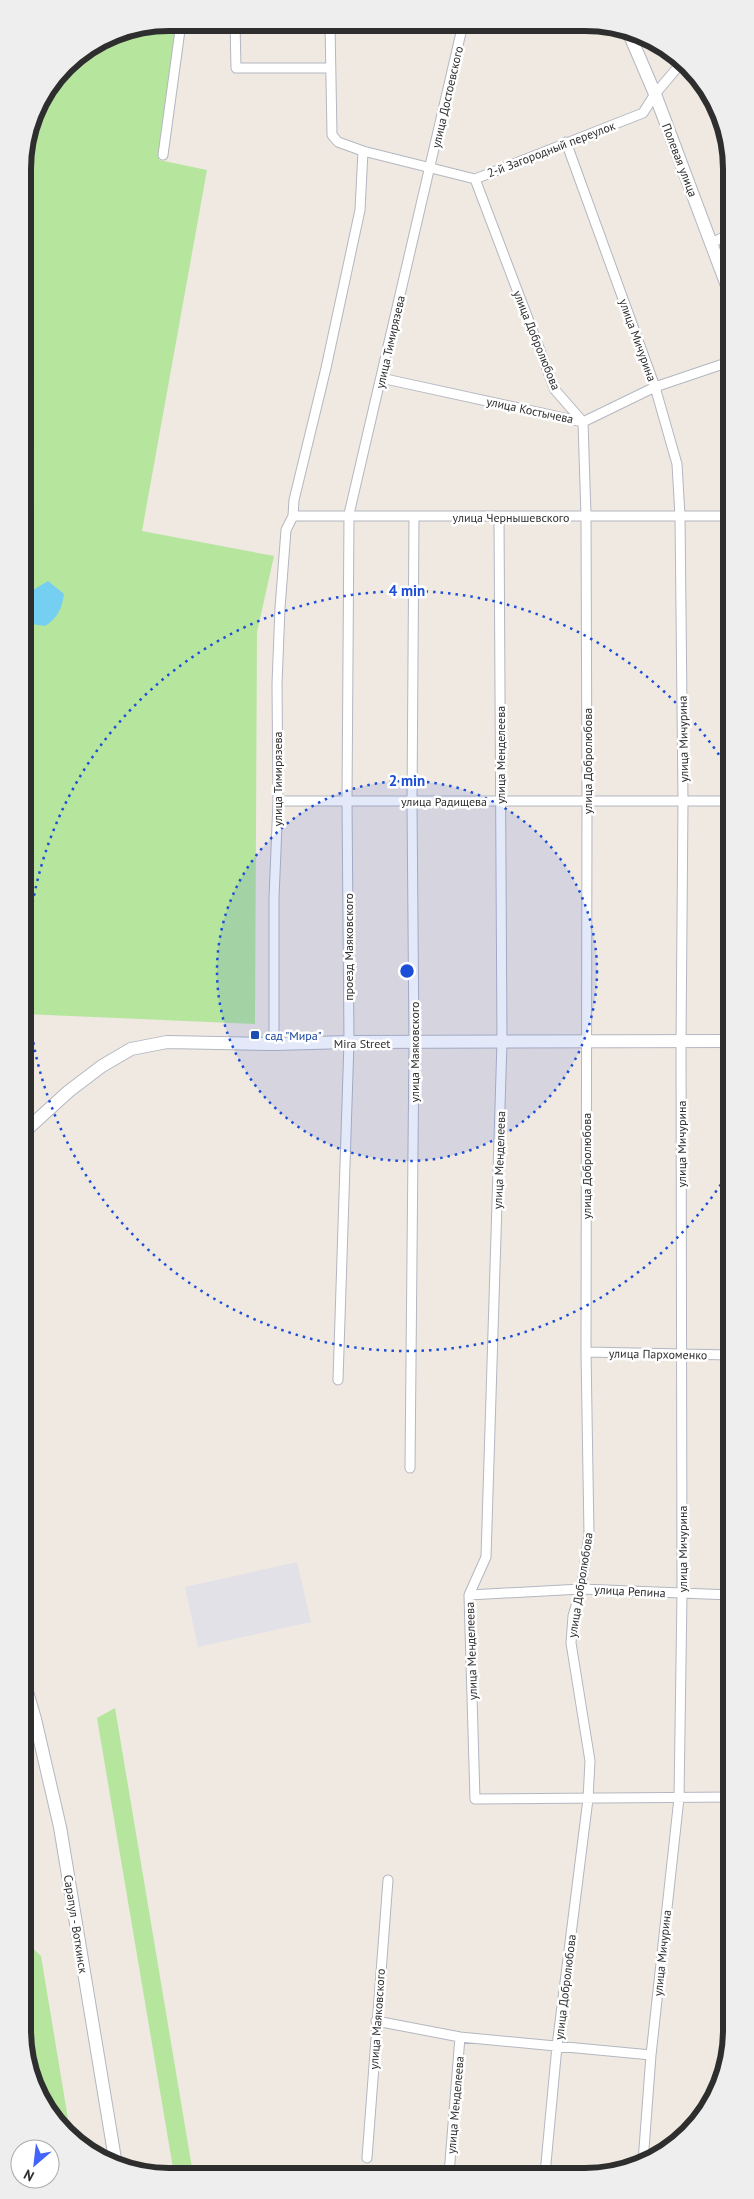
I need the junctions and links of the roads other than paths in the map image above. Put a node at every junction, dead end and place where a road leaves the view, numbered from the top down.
1 (460, 31) edge
2 (180, 32) edge
3 (235, 32) edge
4 (330, 32) edge
5 (632, 40) edge
6 (330, 68) junction
7 (678, 68) edge
8 (655, 94) junction
9 (566, 142) junction
10 (362, 151) junction
11 (163, 155) dead end
12 (430, 169) junction
13 (475, 178) junction
14 (723, 238) edge
15 (712, 244) junction
16 (723, 274) edge
17 (723, 364) edge
18 (381, 378) junction
19 (655, 387) junction
20 (583, 422) junction
21 (349, 514) junction
22 (293, 516) junction
23 (586, 516) junction
24 (680, 516) junction
25 (723, 516) edge
26 (414, 517) junction
27 (499, 517) junction
28 (588, 800) junction
29 (278, 801) junction
30 (347, 801) junction
31 (501, 801) junction
32 (412, 802) junction
33 (683, 802) junction
34 (723, 802) edge
35 (681, 1041) junction
36 (723, 1041) edge
37 (349, 1042) junction
38 (502, 1042) junction
39 (414, 1043) junction
40 (587, 1043) junction
41 (274, 1044) junction
42 (31, 1125) edge
43 (586, 1352) junction
44 (682, 1354) junction
45 (722, 1355) edge
46 (338, 1380) dead end
47 (410, 1468) dead end
48 (581, 1589) junction
49 (682, 1594) junction
50 (469, 1595) junction
51 (722, 1595) edge
52 (31, 1706) edge
53 (722, 1797) edge
54 (679, 1798) junction
55 (588, 1800) junction
56 (388, 1880) dead end
57 (376, 2022) junction
58 (460, 2037) junction
59 (557, 2046) junction
60 (651, 2055) junction
61 (644, 2154) edge
62 (114, 2156) edge
63 (367, 2158) dead end
64 (449, 2168) edge
65 (546, 2168) edge

1 - 12 street, улица Достоевского
2 - 11 street
3 - 6 street
4 - 6 street
5 - 8 main road, Полевая улица
6 - 10 street, 2-й Загородный переулок
7 - 8 street, 2-й Загородный переулок
8 - 9 street, 2-й Загородный переулок
8 - 15 main road, Полевая улица
9 - 13 street, 2-й Загородный переулок
9 - 19 street, улица Мичурина
10 - 12 street, 2-й Загородный переулок
10 - 22 street, улица Тимирязева
12 - 13 street, 2-й Загородный переулок
12 - 18 street, улица Тимирязева
13 - 20 street, улица Добролюбова
14 - 15 street
15 - 16 main road, Полевая улица
17 - 19 street, улица Костычева
18 - 20 street, улица Костычева
18 - 21 street, улица Тимирязева
19 - 20 street, улица Костычева
19 - 24 street, улица Мичурина
20 - 23 street, улица Добролюбова
21 - 22 street, улица Чернышевского
21 - 26 street, улица Чернышевского
21 - 30 street, проезд Маяковского
22 - 29 street, улица Тимирязева
23 - 24 street, улица Чернышевского
23 - 27 street, улица Чернышевского
23 - 28 street, улица Добролюбова
24 - 25 street, улица Чернышевского
24 - 33 street, улица Мичурина
26 - 27 street, улица Чернышевского
26 - 32 street, улица Маяковского
27 - 31 street, улица Менделеева
28 - 31 street, улица Радищева
28 - 33 street, улица Радищева
28 - 40 street, улица Добролюбова
29 - 30 street, улица Радищева
29 - 41 street, улица Тимирязева
30 - 32 street, улица Радищева
30 - 37 street, проезд Маяковского
31 - 32 street, улица Радищева
31 - 38 street, улица Менделеева
32 - 39 street, улица Маяковского
33 - 34 street, улица Радищева
33 - 35 street, улица Мичурина
35 - 36 main road, Mira Street
35 - 40 main road, Mira Street
35 - 44 street, улица Мичурина
37 - 39 main road, Mira Street
37 - 41 main road, Mira Street
37 - 46 street, проезд Маяковского
38 - 39 main road, Mira Street
38 - 40 main road, Mira Street
38 - 50 street, улица Менделеева
39 - 47 street, улица Маяковского
40 - 43 street, улица Добролюбова
41 - 42 main road, Mira Street
43 - 44 street, улица Пархоменко
43 - 48 street, улица Добролюбова
44 - 45 street, улица Пархоменко
44 - 49 street, улица Мичурина
48 - 49 street, улица Репина
48 - 50 street, улица Репина
48 - 55 street, улица Добролюбова
49 - 51 street, улица Репина
49 - 54 street, улица Мичурина
50 - 55 street, улица Менделеева
52 - 62 main road, Сарапул - Воткинск
53 - 54 street
54 - 55 street
54 - 60 street, улица Мичурина
55 - 59 street, улица Добролюбова
56 - 57 street, улица Маяковского
57 - 58 street
57 - 63 street, улица Маяковского
58 - 59 street
58 - 64 street, улица Менделеева
59 - 60 street
59 - 65 street, улица Добролюбова
60 - 61 street, улица Мичурина

